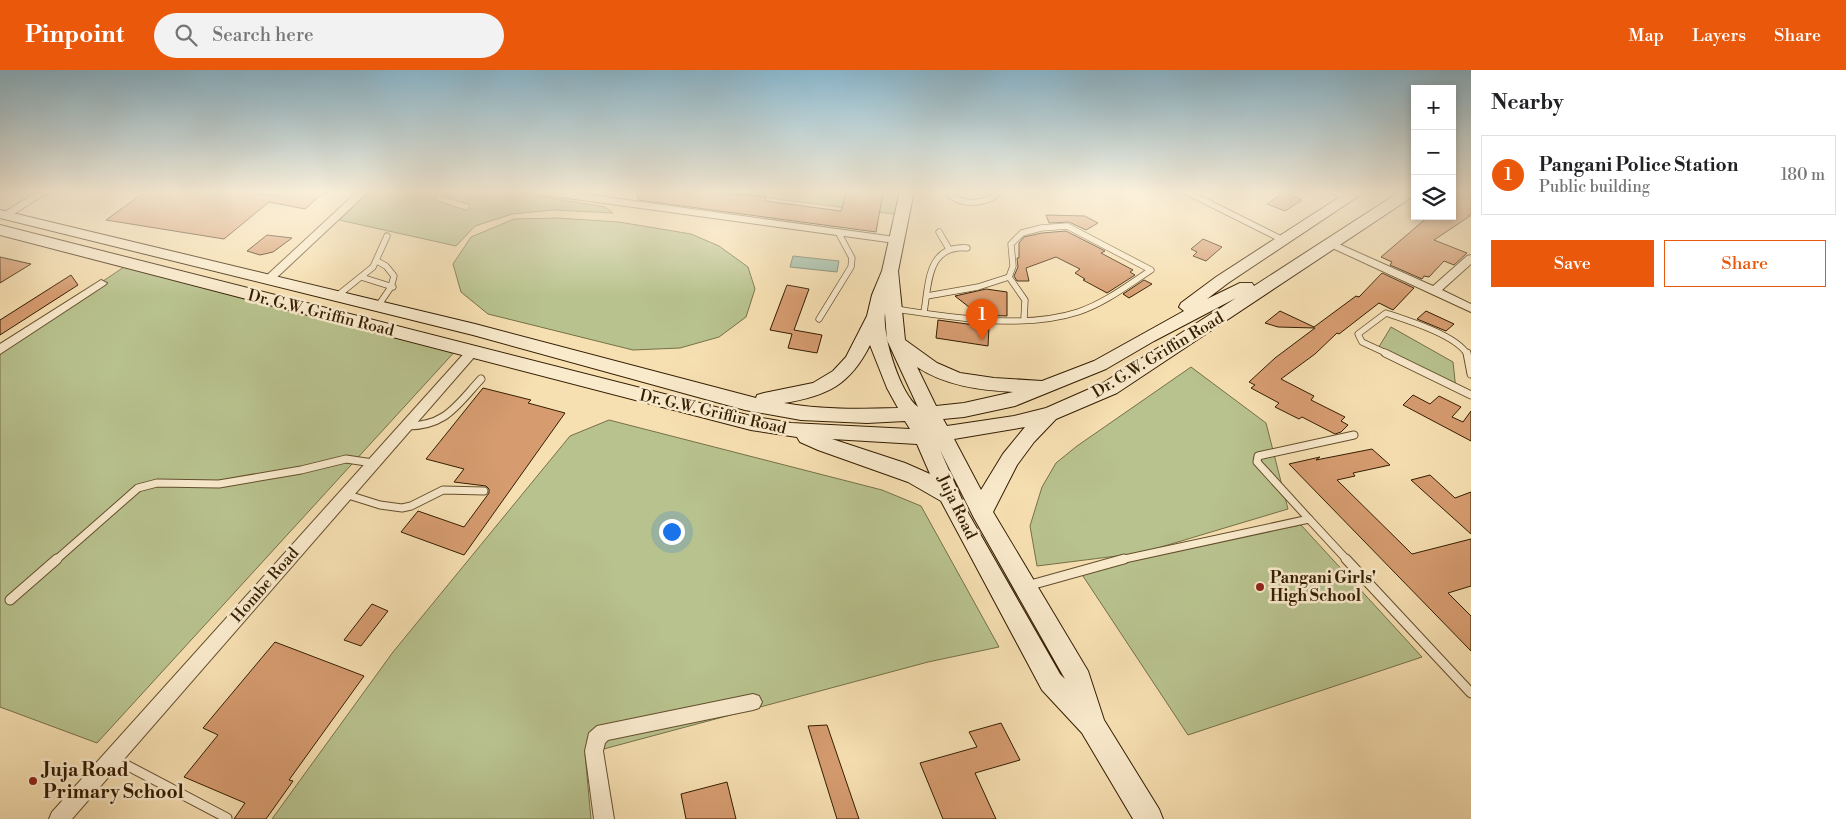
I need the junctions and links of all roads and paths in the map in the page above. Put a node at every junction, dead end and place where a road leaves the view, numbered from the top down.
1 (23, 226) edge
2 (29, 226) edge
3 (326, 226) edge
4 (800, 226) edge
5 (898, 226) edge
6 (1256, 226) edge
7 (1306, 226) edge
8 (1337, 226) edge
9 (1359, 226) edge
10 (838, 232) junction
11 (939, 232) dead end
12 (387, 236) dead end
13 (895, 240) junction
14 (1284, 240) junction
15 (1332, 244) junction
16 (967, 248) dead end
17 (949, 249) junction
18 (1471, 258) edge
19 (377, 261) junction
20 (361, 277) junction
21 (1009, 277) junction
22 (269, 279) junction
23 (101, 283) dead end
24 (393, 287) junction
25 (1241, 290) junction
26 (1434, 291) junction
27 (337, 296) junction
28 (927, 296) junction
29 (378, 306) junction
30 (1471, 308) edge
31 (884, 312) junction
32 (924, 312) junction
33 (819, 318) dead end
34 (1024, 319) junction
35 (1148, 337) junction
36 (896, 340) junction
37 (0, 350) edge
38 (1170, 351) junction
39 (472, 352) junction
40 (1471, 374) edge
41 (481, 379) dead end
42 (1054, 385) junction
43 (1471, 395) edge
44 (744, 403) junction
45 (921, 414) junction
46 (1050, 414) junction
47 (404, 426) junction
48 (791, 430) junction
49 (1354, 435) dead end
50 (933, 436) junction
51 (373, 462) junction
52 (484, 491) dead end
53 (345, 494) junction
54 (950, 496) junction
55 (982, 512) junction
56 (1309, 519) junction
57 (1024, 586) junction
58 (10, 600) dead end
59 (1471, 693) edge
60 (753, 702) dead end
61 (1091, 724) junction
62 (112, 758) junction
63 (227, 818) edge
64 (59, 819) edge
65 (604, 819) edge
66 (1149, 819) edge

1 - 39 main road, Dr. G.W. Griffin Road
2 - 22 main road, Dr. G.W. Griffin Road
3 - 22 street
4 - 10 street
5 - 13 main road, Juja Road
6 - 14 lane
7 - 14 main road, Dr. G.W. Griffin Road
8 - 25 main road
9 - 15 main road, Dr. G.W. Griffin Road
10 - 13 street
10 - 33 lane
11 - 17 lane
12 - 19 lane
13 - 31 main road, Juja Road
14 - 35 main road, Dr. G.W. Griffin Road
15 - 26 street
15 - 38 main road, Dr. G.W. Griffin Road
16 - 17 lane
17 - 28 lane
18 - 26 street
19 - 20 lane
19 - 24 lane
20 - 24 lane
20 - 27 lane
21 - 28 lane
21 - 34 lane
21 - 34 lane
22 - 27 main road, Dr. G.W. Griffin Road
23 - 37 street
24 - 29 lane
25 - 35 main road, Dr. G.W. Griffin Road
25 - 38 main road
26 - 30 street
27 - 29 main road, Dr. G.W. Griffin Road
28 - 32 lane
29 - 44 main road, Dr. G.W. Griffin Road
31 - 32 lane
31 - 36 main road, Juja Road
31 - 44 main road
31 - 45 main road, Juja Road
32 - 34 lane
35 - 42 main road, Dr. G.W. Griffin Road
36 - 42 main road
36 - 45 main road, Juja Road
38 - 46 main road, Dr. G.W. Griffin Road
39 - 47 street, Hombe Road
39 - 48 main road, Dr. G.W. Griffin Road
40 - 43 lane
41 - 47 lane
42 - 45 main road, Dr. G.W. Griffin Road
44 - 45 main road, Dr. G.W. Griffin Road
45 - 50 main road, Juja Road
46 - 50 main road, Dr. G.W. Griffin Road
46 - 55 main road
47 - 51 street, Hombe Road
48 - 50 main road, Dr. G.W. Griffin Road
48 - 54 main road
49 - 56 lane
50 - 54 main road, Juja Road
50 - 55 main road, Juja Road
51 - 53 street, Hombe Road
51 - 58 lane
52 - 53 lane
53 - 62 street, Hombe Road
54 - 61 main road, Juja Road
55 - 57 main road, Juja Road
56 - 57 lane
56 - 59 lane
57 - 61 main road, Juja Road
60 - 65 street
61 - 66 main road, Juja Road
62 - 63 lane
62 - 64 street, Hombe Road

